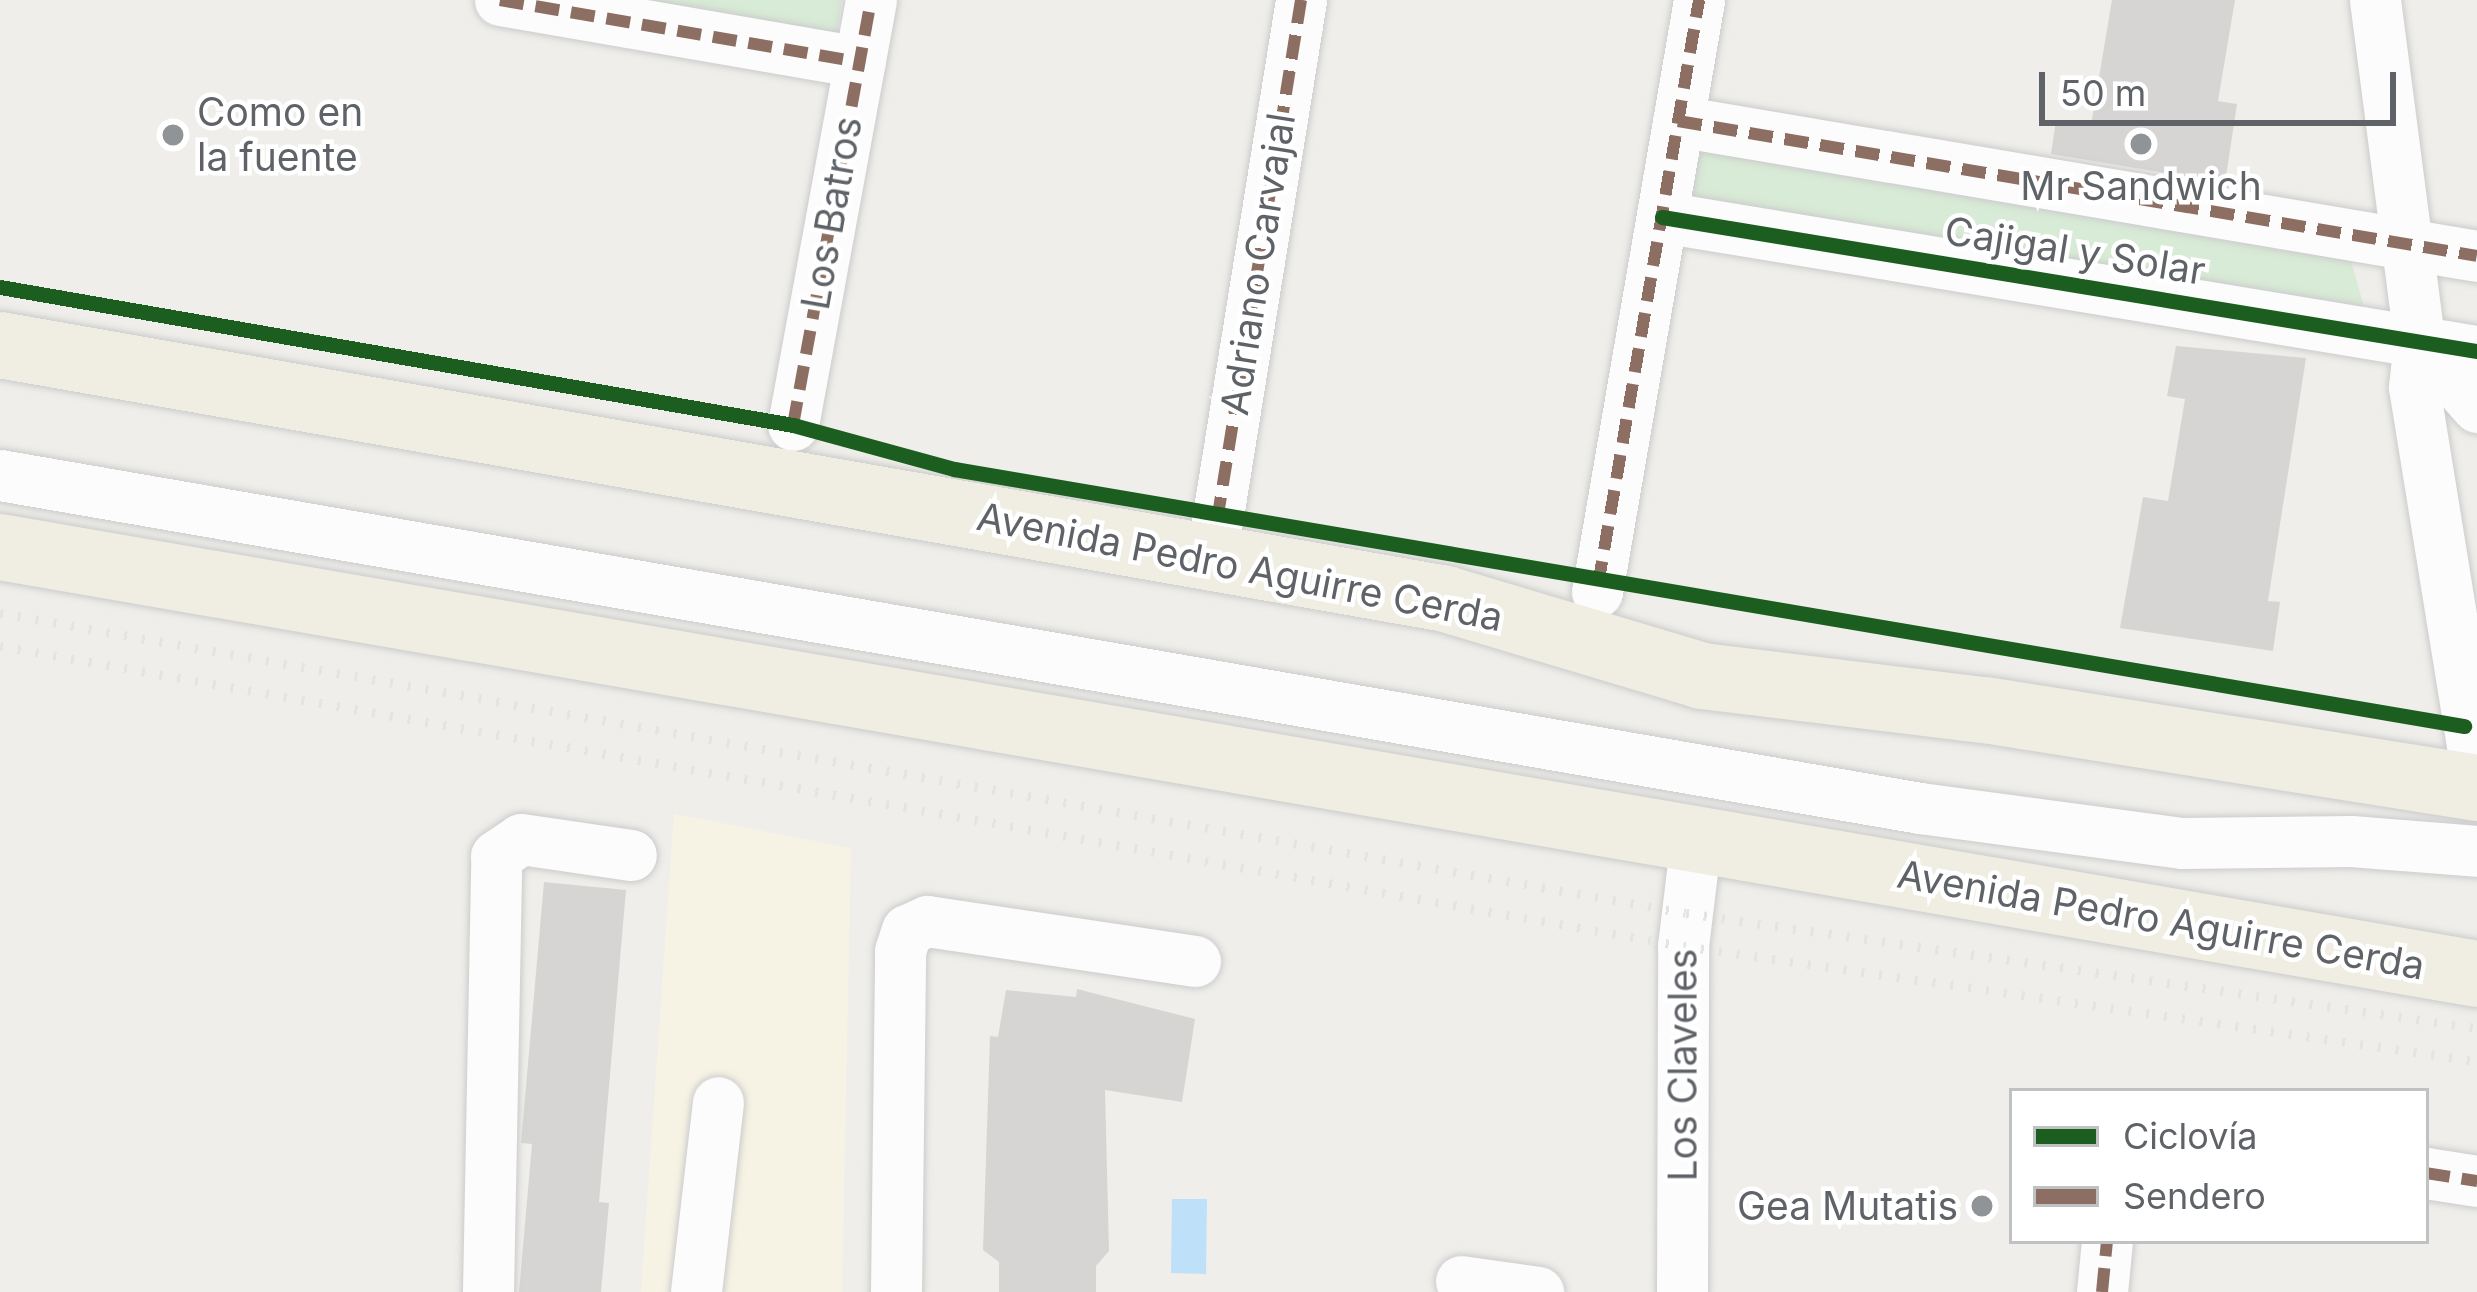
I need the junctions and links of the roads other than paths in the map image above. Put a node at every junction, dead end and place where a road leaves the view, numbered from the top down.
1 (500, 0) edge
2 (871, 0) edge
3 (1301, 0) edge
4 (1699, 0) edge
5 (2375, 0) edge
6 (860, 62) junction
7 (1678, 121) junction
8 (1662, 217) junction
9 (2406, 244) junction
10 (2477, 256) edge
11 (2419, 341) junction
12 (0, 345) edge
13 (2477, 351) edge
14 (2477, 407) edge
15 (793, 425) dead end
16 (0, 475) edge
17 (0, 502) edge
18 (1216, 528) dead end
19 (0, 547) edge
20 (1597, 592) dead end
21 (2477, 778) edge
22 (2477, 788) edge
23 (1696, 839) junction
24 (2477, 851) edge
25 (631, 855) dead end
26 (2477, 878) edge
27 (1195, 961) dead end
28 (2477, 974) edge
29 (718, 1102) dead end
30 (2429, 1173) edge
31 (2477, 1181) edge
32 (2107, 1244) edge
33 (1460, 1281) dead end
34 (488, 1292) edge
35 (696, 1292) edge
36 (896, 1292) edge
37 (1538, 1292) edge
38 (1682, 1292) edge
39 (2102, 1292) edge

1 - 6 street
2 - 6 street, Los Batros
3 - 18 street, Adriano Carvajal
4 - 7 street
5 - 9 street
6 - 15 street, Los Batros
7 - 8 street
7 - 9 street, Cajigal y Solar
8 - 11 street, Cajigal y Solar
8 - 20 street
9 - 10 street, Cajigal y Solar
9 - 11 street
11 - 13 street, Cajigal y Solar
11 - 14 street
11 - 21 street
12 - 22 highway, Avenida Pedro Aguirre Cerda
16 - 24 street
17 - 26 street
19 - 23 highway, Avenida Pedro Aguirre Cerda
23 - 28 highway, Avenida Pedro Aguirre Cerda
23 - 38 street, Los Claveles
25 - 34 street
27 - 36 street
29 - 35 street
30 - 31 street
32 - 39 street
33 - 37 street

